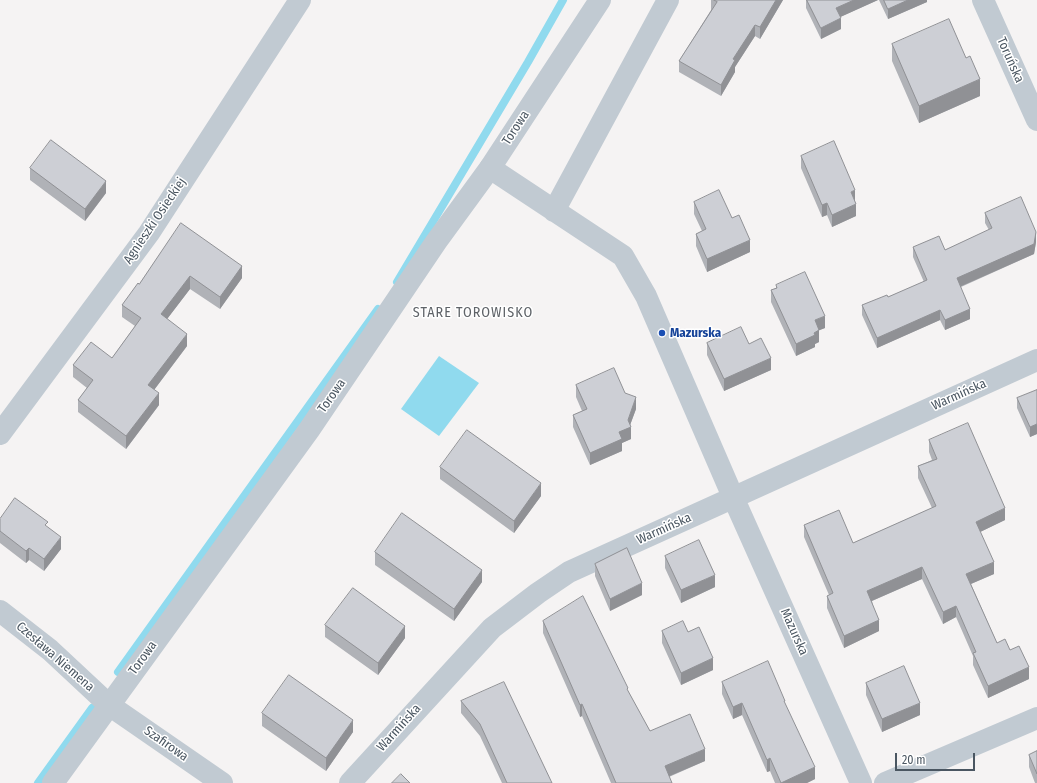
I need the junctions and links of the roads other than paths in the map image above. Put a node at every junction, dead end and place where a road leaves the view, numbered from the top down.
1 (300, 0) edge
2 (600, 0) edge
3 (668, 0) edge
4 (983, 0) edge
5 (1037, 120) edge
6 (490, 168) junction
7 (554, 211) junction
8 (1037, 360) edge
9 (0, 434) edge
10 (733, 497) junction
11 (0, 611) edge
12 (109, 705) junction
13 (1037, 718) edge
14 (53, 783) edge
15 (222, 783) edge
16 (350, 783) edge
17 (861, 783) edge
18 (885, 783) edge

1 - 9 street, Agnieszki Osieckiej
2 - 6 street, Torowa
3 - 7 street
4 - 5 street, Toruńska
6 - 7 street, Mazurska
6 - 12 street, Torowa
7 - 10 street, Mazurska
8 - 10 street, Warmińska
10 - 16 street, Warmińska
10 - 17 street, Mazurska
11 - 12 street, Czesława Niemena
12 - 14 street, Torowa
12 - 15 street, Szafirowa
13 - 18 street

